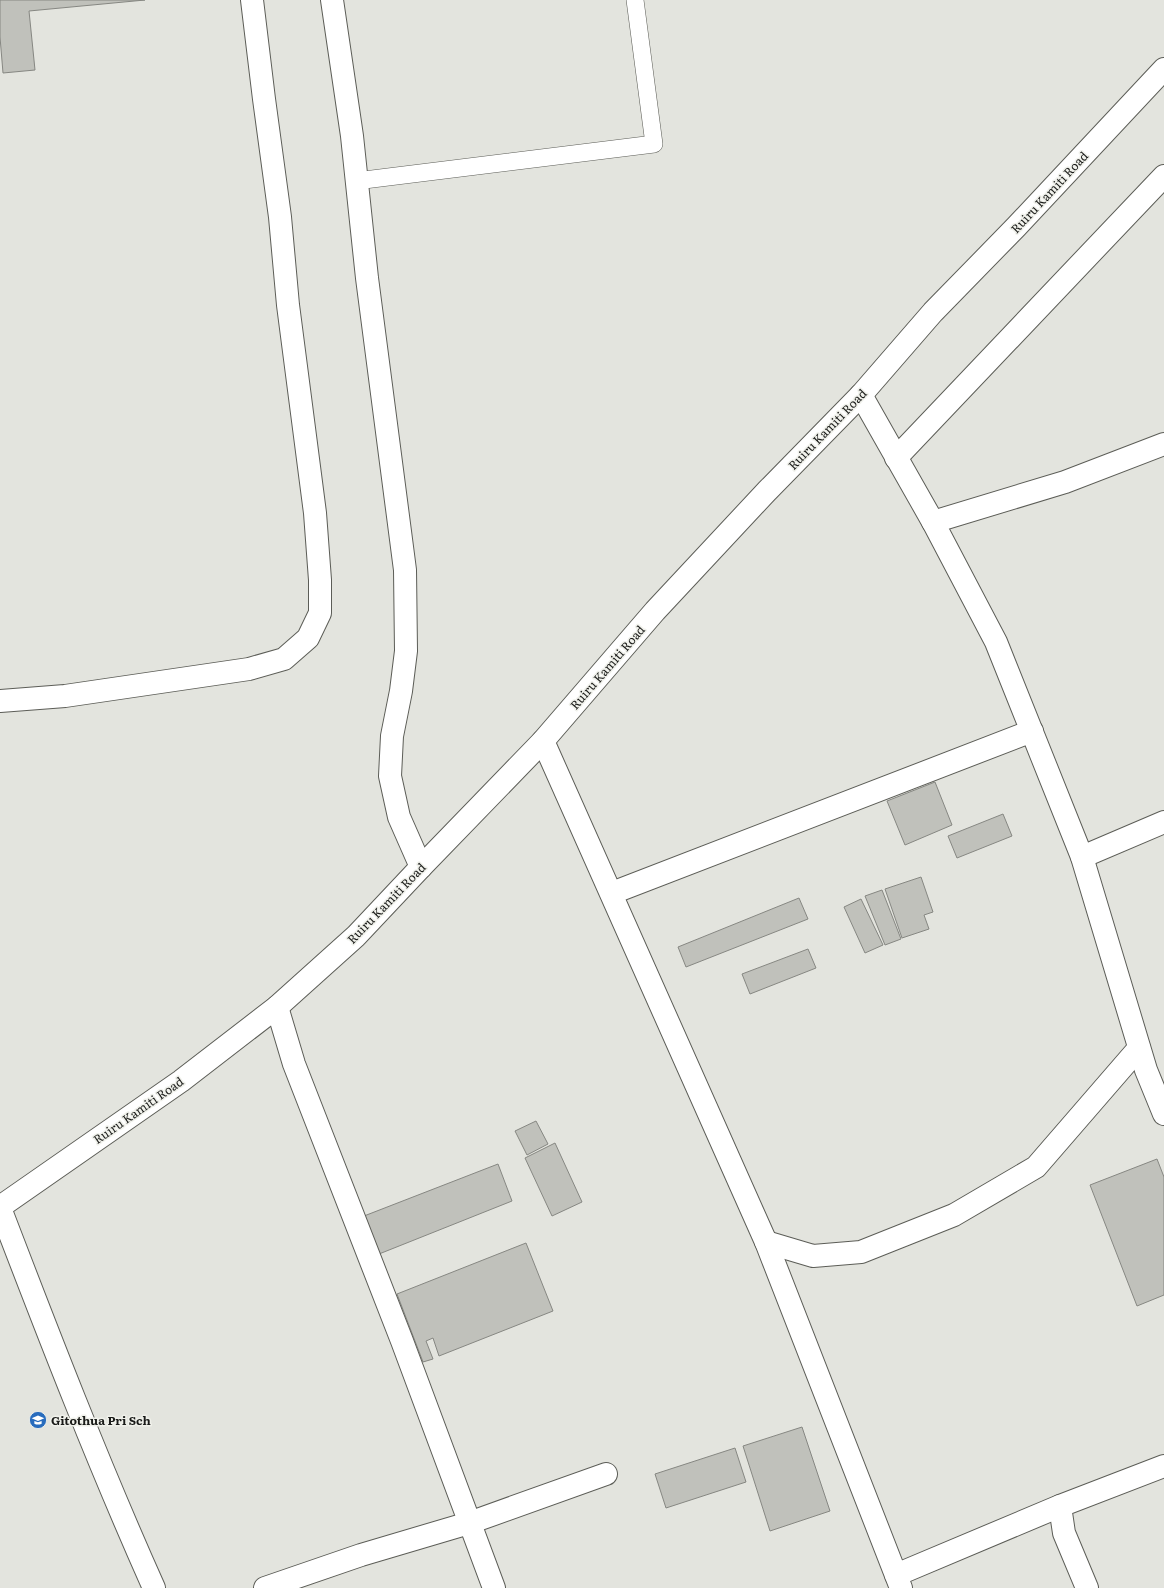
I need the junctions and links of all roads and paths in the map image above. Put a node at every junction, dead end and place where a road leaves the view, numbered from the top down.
1 (252, 0) edge
2 (332, 0) edge
3 (635, 0) edge
4 (1164, 69) edge
5 (1164, 176) edge
6 (356, 181) junction
7 (861, 395) junction
8 (1164, 444) edge
9 (896, 458) junction
10 (933, 522) junction
11 (0, 700) edge
12 (1032, 732) junction
13 (543, 741) junction
14 (1164, 822) edge
15 (1082, 857) junction
16 (420, 867) junction
17 (612, 893) junction
18 (277, 1007) junction
19 (1139, 1048) junction
20 (1164, 1114) edge
21 (0, 1207) edge
22 (766, 1242) junction
23 (1164, 1466) edge
24 (606, 1474) dead end
25 (1060, 1506) junction
26 (469, 1523) junction
27 (898, 1581) edge
28 (148, 1586) edge
29 (265, 1588) edge
30 (494, 1588) edge
31 (1087, 1588) edge

1 - 11 street
2 - 6 street
3 - 6 lane
4 - 7 street, Ruiru Kamiti Road
5 - 9 street
6 - 16 street
7 - 9 street
7 - 13 street, Ruiru Kamiti Road
8 - 10 street
9 - 10 street
10 - 12 street
12 - 15 street
12 - 17 street
13 - 16 street, Ruiru Kamiti Road
13 - 17 street
14 - 15 street
15 - 19 street
16 - 18 street, Ruiru Kamiti Road
17 - 22 street
18 - 21 street, Ruiru Kamiti Road
18 - 26 street
19 - 20 street
19 - 22 street
21 - 28 street
22 - 27 street
23 - 25 street
24 - 26 street
25 - 27 street
25 - 31 street
26 - 29 street
26 - 30 street

